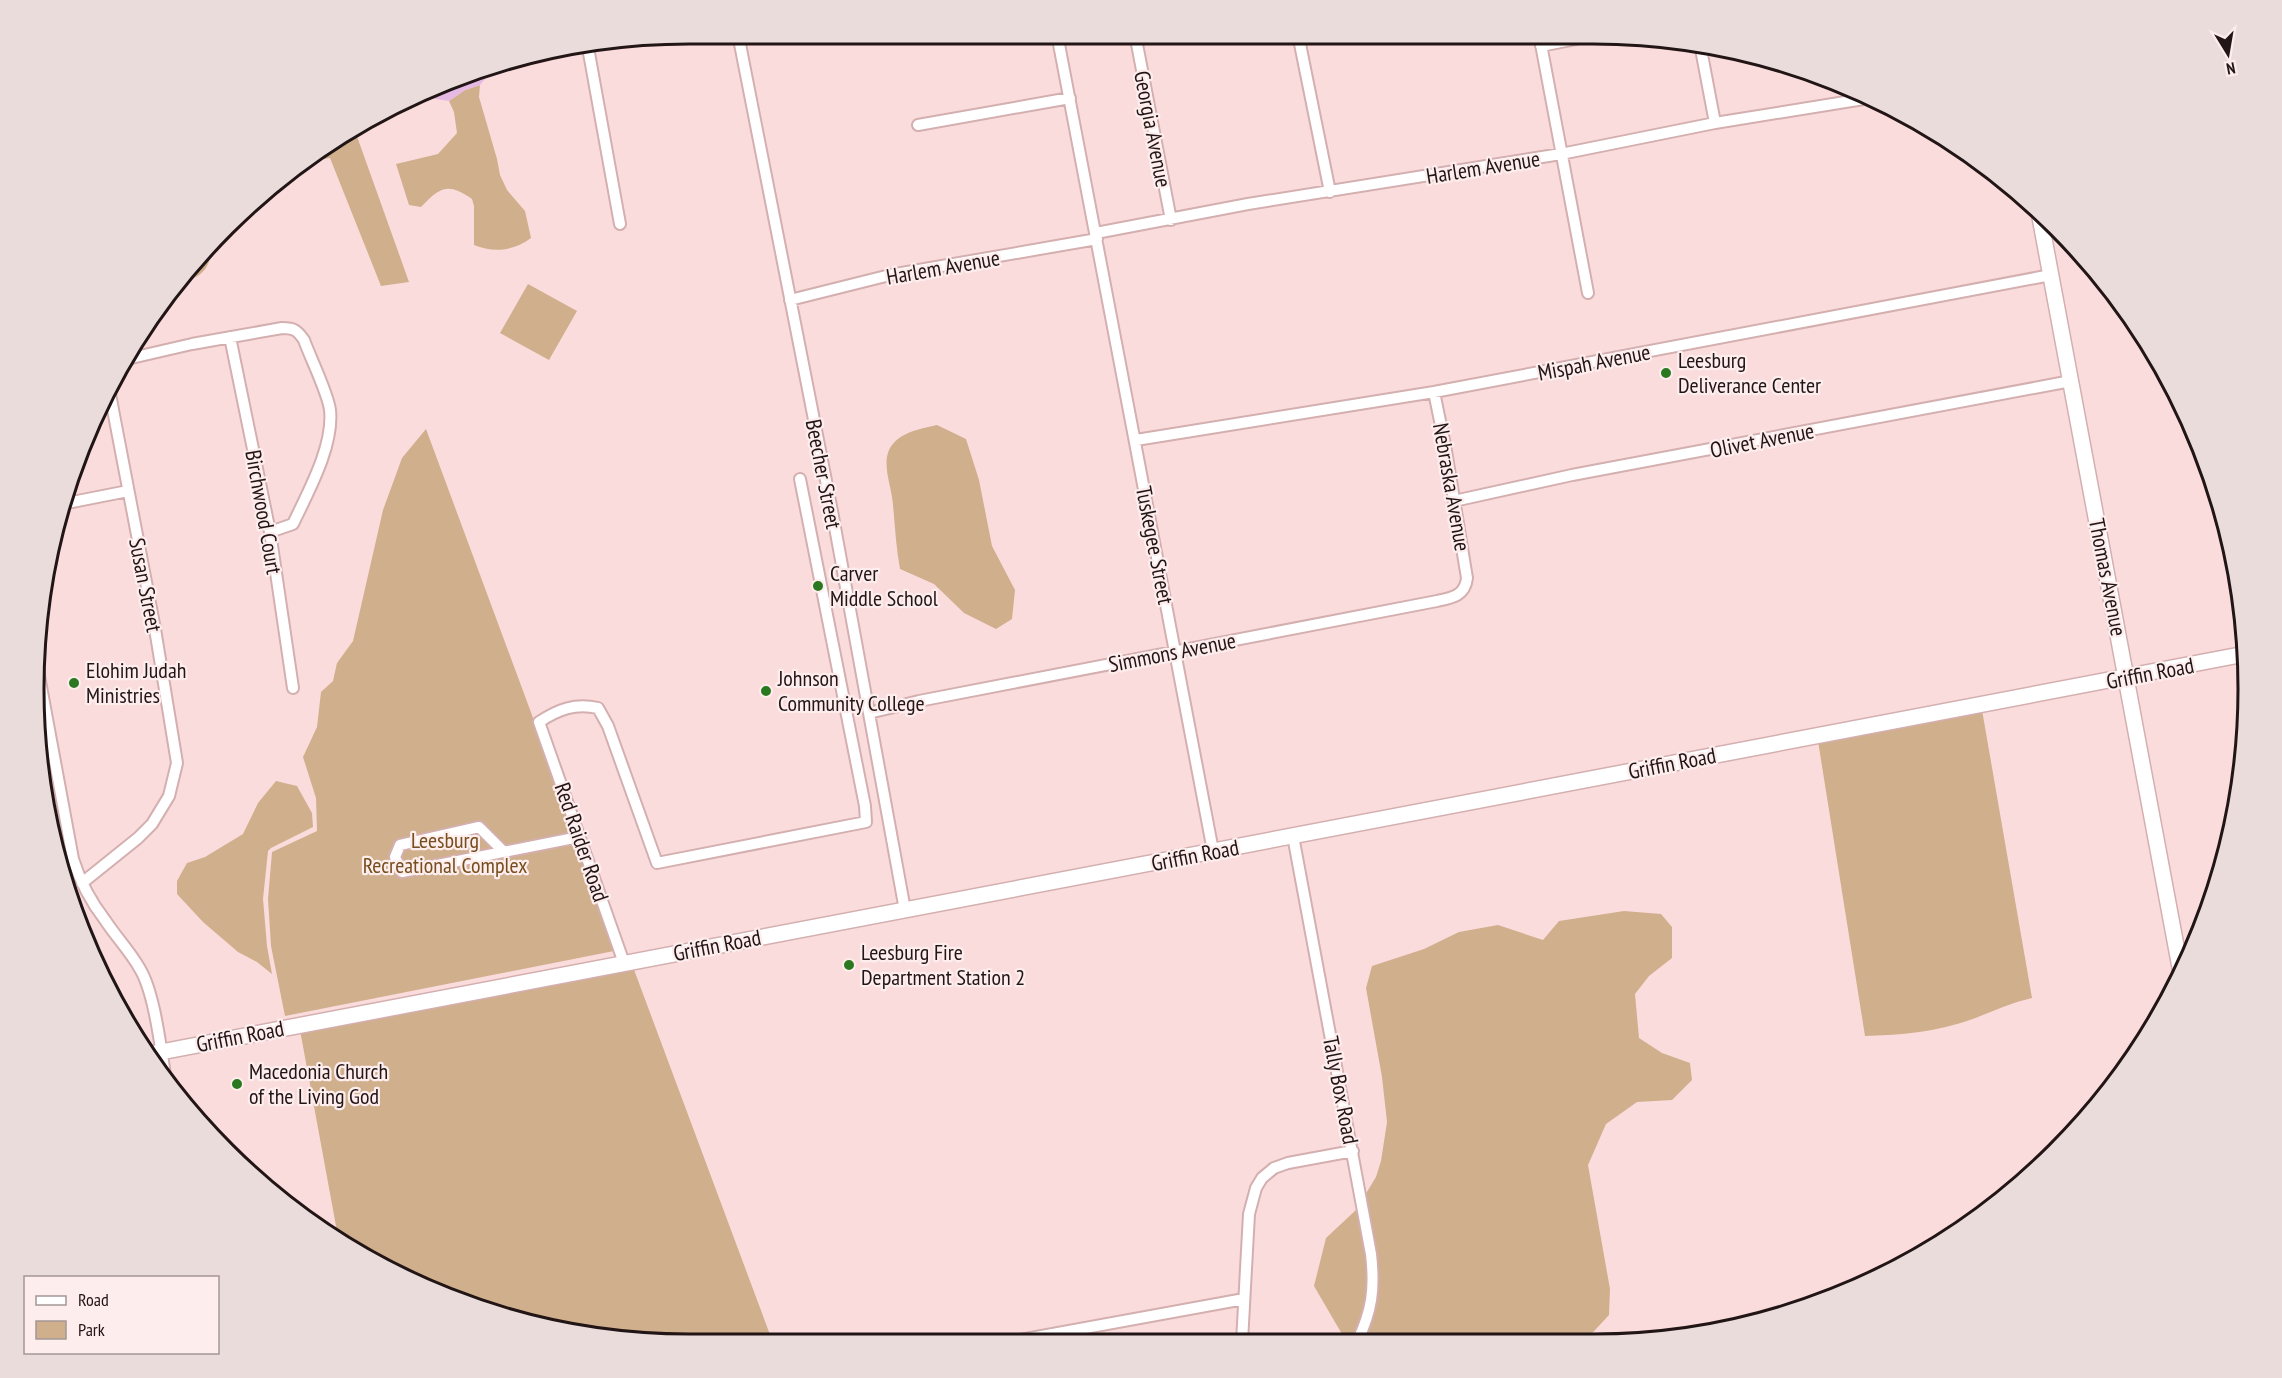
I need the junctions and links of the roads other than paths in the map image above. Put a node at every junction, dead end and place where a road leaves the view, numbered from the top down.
1 (740, 44) edge
2 (1059, 44) edge
3 (1137, 44) edge
4 (1300, 44) edge
5 (1541, 44) edge
6 (589, 52) edge
7 (1702, 53) edge
8 (1070, 98) junction
9 (1856, 100) edge
10 (1715, 123) junction
11 (918, 125) dead end
12 (1561, 154) junction
13 (1330, 192) junction
14 (1171, 220) junction
15 (620, 224) dead end
16 (2042, 226) edge
17 (1096, 236) junction
18 (2051, 275) junction
19 (1588, 293) dead end
20 (790, 300) junction
21 (230, 337) junction
22 (136, 356) edge
23 (2071, 381) junction
24 (1434, 392) junction
25 (111, 401) edge
26 (1136, 440) junction
27 (800, 479) dead end
28 (128, 491) junction
29 (1454, 501) junction
30 (71, 502) edge
31 (270, 531) junction
32 (1467, 582) joint
33 (1176, 652) junction
34 (2237, 656) edge
35 (2127, 677) junction
36 (293, 688) dead end
37 (869, 713) junction
38 (45, 724) edge
39 (1293, 836) junction
40 (579, 837) junction
41 (503, 851) junction
42 (1213, 852) junction
43 (82, 884) junction
44 (905, 910) junction
45 (2179, 959) edge
46 (624, 963) junction
47 (161, 1052) junction
48 (156, 1053) edge
49 (163, 1063) edge
50 (1353, 1151) junction
51 (1244, 1299) junction
52 (1052, 1334) edge
53 (1242, 1334) edge
54 (1360, 1334) edge

1 - 20 street, Beecher Street
2 - 8 street, Tuskegee Street
3 - 14 street, Georgia Avenue
4 - 13 street
5 - 12 street
6 - 15 street
7 - 10 street
8 - 11 street
8 - 17 street, Tuskegee Street
9 - 10 street, Harlem Avenue
10 - 12 street, Harlem Avenue
12 - 13 street, Harlem Avenue
12 - 19 street
13 - 14 street, Harlem Avenue
14 - 17 street, Harlem Avenue
16 - 18 street, Thomas Avenue
17 - 20 street, Harlem Avenue
17 - 26 street, Tuskegee Street
18 - 23 street, Thomas Avenue
18 - 24 street, Mispah Avenue
20 - 37 street, Beecher Street
21 - 22 street
21 - 31 street, Birchwood Court
21 - 31 street
23 - 29 street, Olivet Avenue
23 - 35 street, Thomas Avenue
24 - 26 street, Mispah Avenue
24 - 29 street, Nebraska Avenue
25 - 28 street, Susan Street
26 - 33 street, Tuskegee Street
27 - 40 street, Red Raider Road
28 - 30 street
28 - 43 street, Susan Street
29 - 32 street, Nebraska Avenue
31 - 36 street, Birchwood Court
32 - 33 street, Simmons Avenue
33 - 37 street, Simmons Avenue
33 - 42 street, Tuskegee Street
34 - 35 street, Griffin Road
35 - 39 street, Griffin Road
35 - 45 street, Thomas Avenue
37 - 44 street, Beecher Street
38 - 43 street
39 - 42 street, Griffin Road
39 - 50 street, Tally Box Road
40 - 41 street
40 - 46 street, Red Raider Road
41 - 41 street
42 - 44 street, Griffin Road
43 - 47 street
44 - 46 street, Griffin Road
46 - 47 street, Griffin Road
47 - 48 street, Griffin Road
47 - 49 street
50 - 51 street
50 - 54 street, Tally Box Road
51 - 52 street
51 - 53 street

